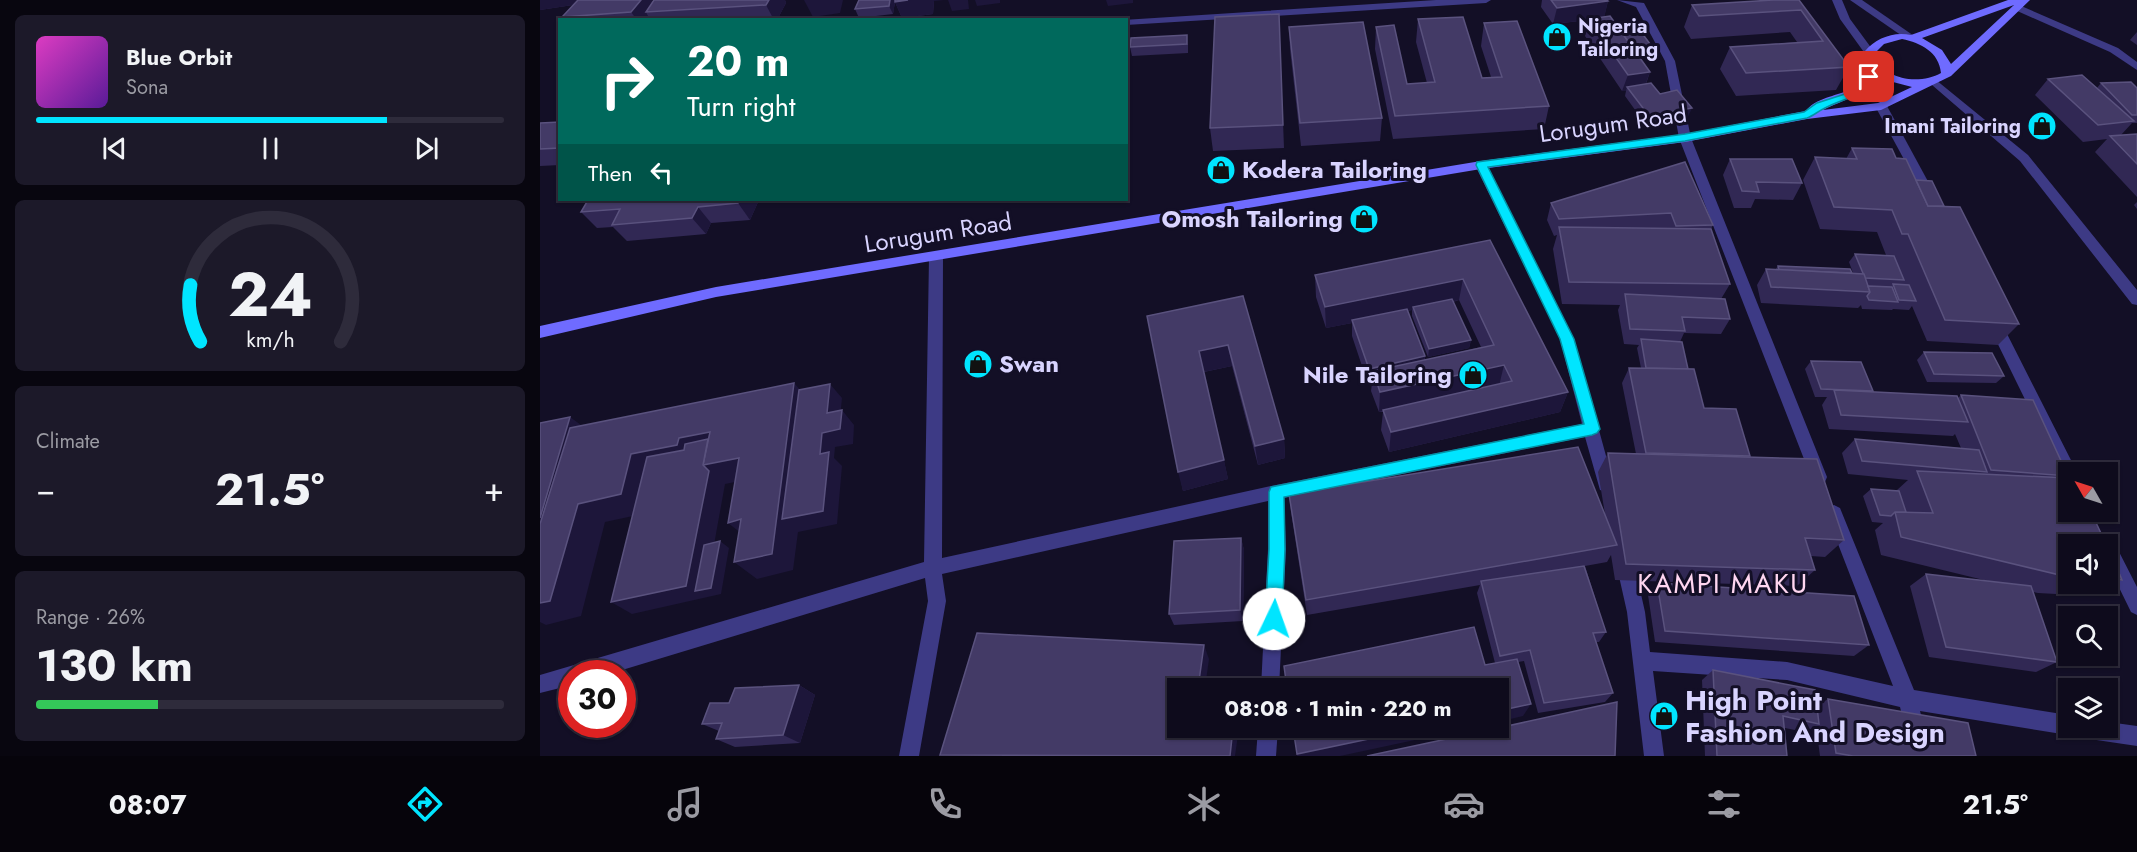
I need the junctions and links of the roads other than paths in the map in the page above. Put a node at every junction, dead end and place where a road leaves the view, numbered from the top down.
1 (1486, 0) edge
2 (1622, 0) edge
3 (1837, 0) edge
4 (1855, 0) edge
5 (1639, 3) edge
6 (2021, 3) edge
7 (1128, 22) edge
8 (1912, 38) junction
9 (1871, 57) junction
10 (2137, 67) edge
11 (1947, 74) junction
12 (1931, 83) junction
13 (1881, 106) junction
14 (1807, 115) junction
15 (1685, 138) junction
16 (1481, 165) junction
17 (1940, 215) edge
18 (936, 256) junction
19 (2137, 300) edge
20 (1987, 308) edge
21 (540, 332) edge
22 (1592, 429) junction
23 (2064, 462) edge
24 (1276, 492) junction
25 (1609, 499) edge
26 (1620, 544) edge
27 (933, 568) junction
28 (2118, 569) edge
29 (2137, 606) edge
30 (621, 660) edge
31 (1642, 661) junction
32 (1271, 678) edge
33 (558, 679) edge
34 (540, 684) edge
35 (1908, 699) junction
36 (2058, 723) edge
37 (2118, 733) edge
38 (2137, 736) edge
39 (1267, 738) edge
40 (909, 756) edge
41 (1266, 756) edge
42 (1654, 756) edge
43 (1922, 756) edge

1 - 7 street
2 - 5 street
3 - 9 street
4 - 8 street
5 - 15 street
6 - 8 main road
6 - 10 street
6 - 11 main road
8 - 9 main road
8 - 11 main road
9 - 12 main road
9 - 14 main road
11 - 12 main road
12 - 13 main road
12 - 19 street
13 - 14 main road
13 - 17 street
14 - 15 main road, Lorugum Road
15 - 16 main road, Lorugum Road
15 - 35 street
16 - 18 main road, Lorugum Road
16 - 22 street
18 - 21 main road, Lorugum Road
18 - 27 street
20 - 23 street
22 - 24 street
22 - 25 street
24 - 27 street
24 - 32 street
26 - 31 street
27 - 30 street
27 - 40 street
28 - 29 street
31 - 35 street
31 - 42 street
33 - 34 street
35 - 36 street
35 - 43 street
37 - 38 street
39 - 41 street

